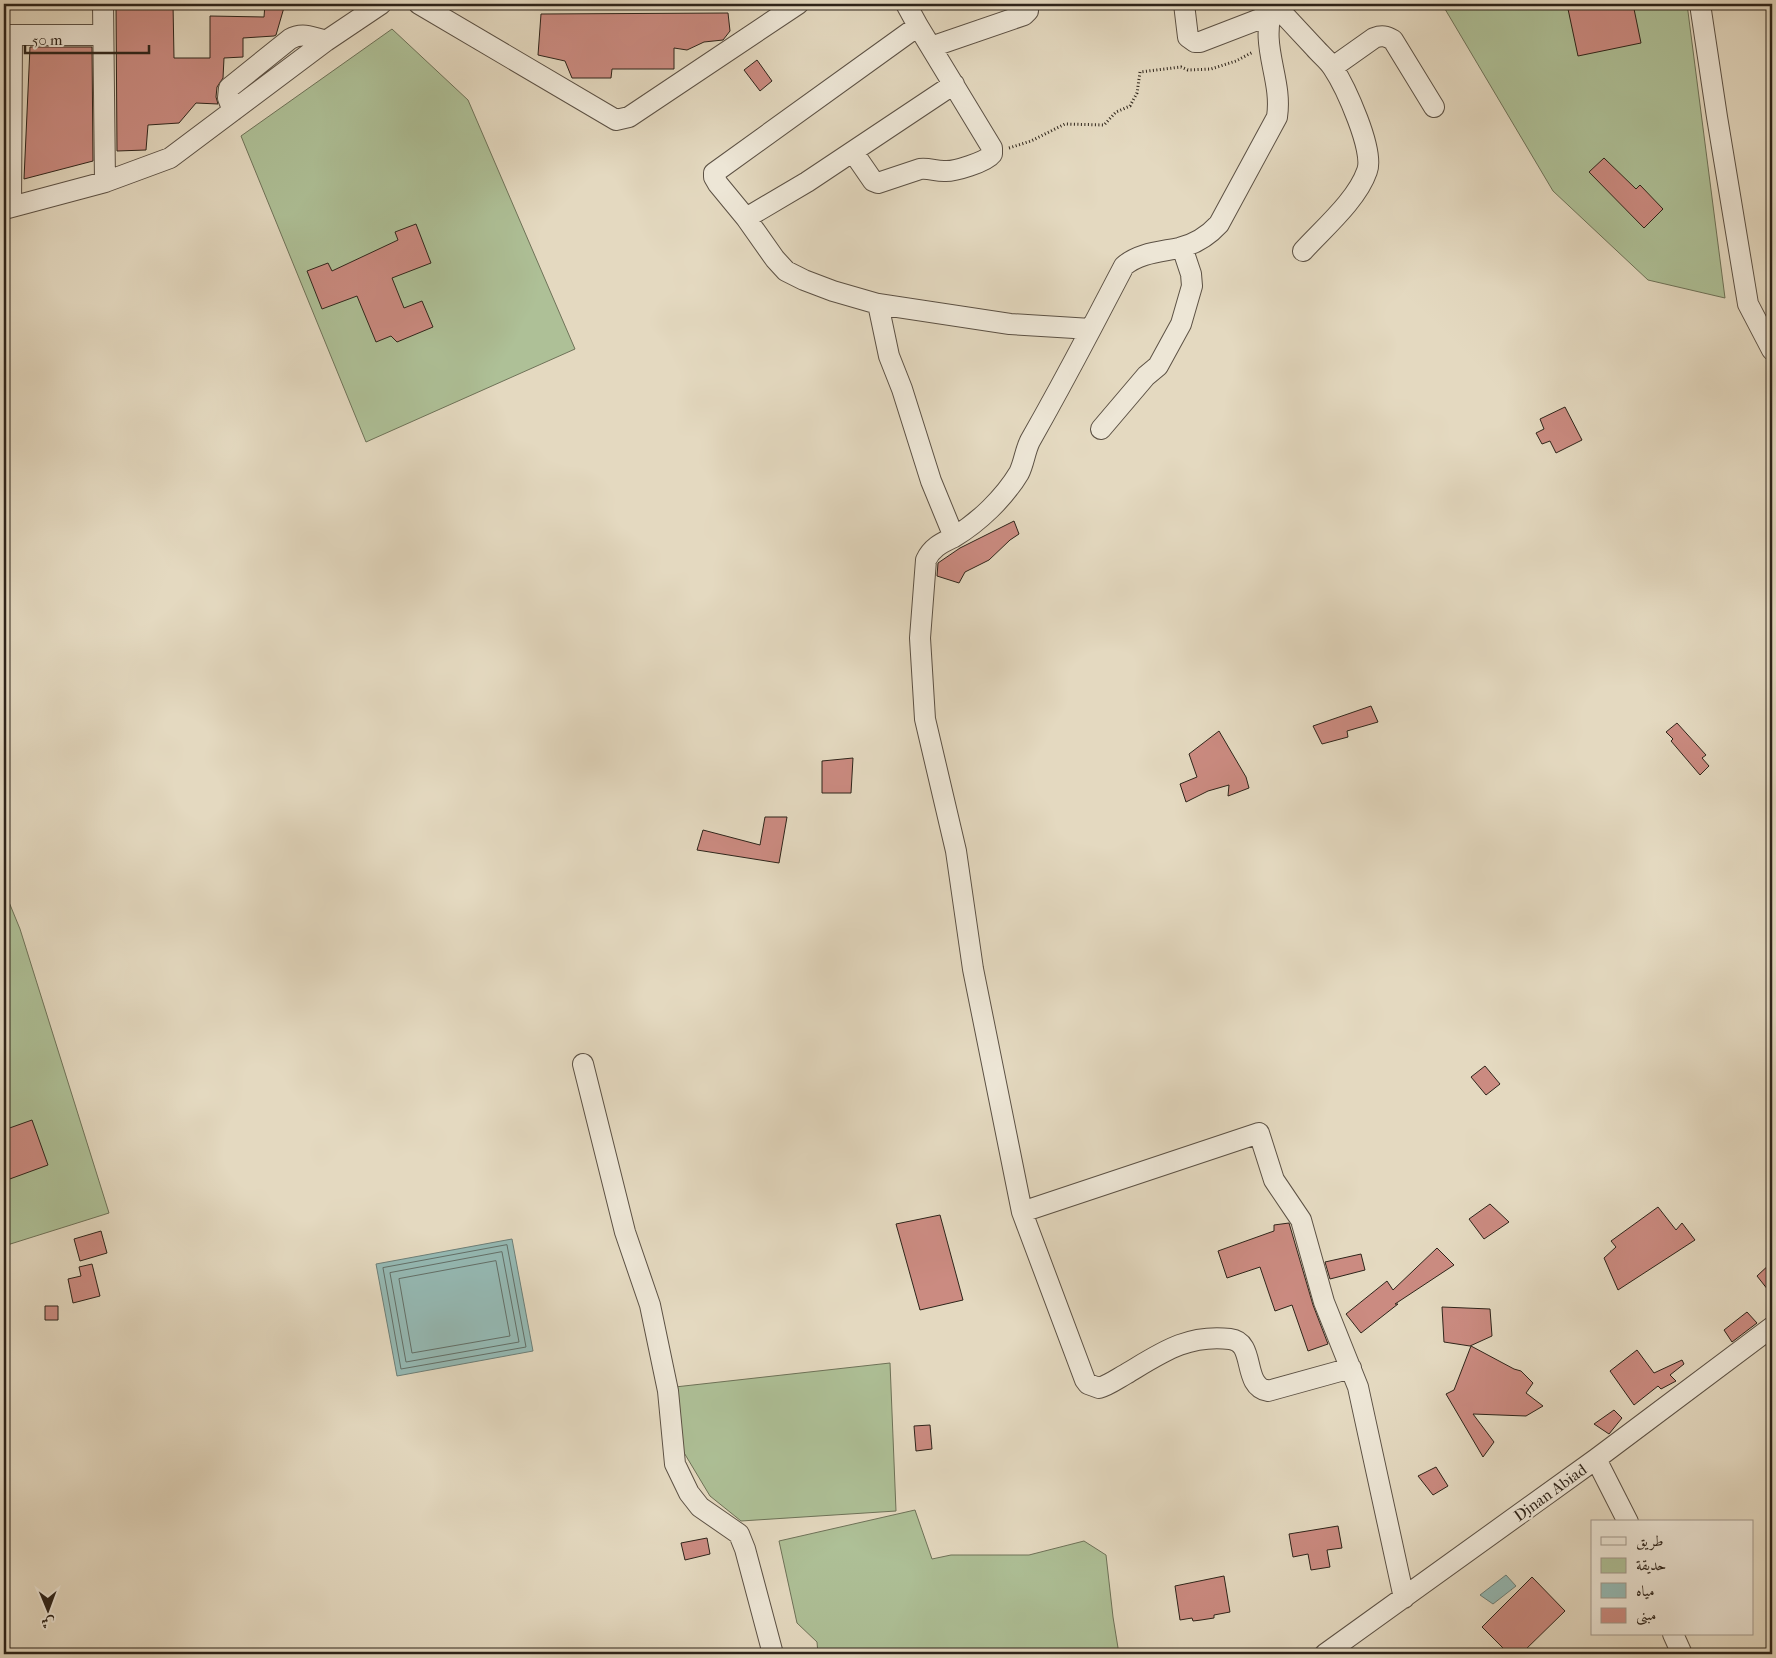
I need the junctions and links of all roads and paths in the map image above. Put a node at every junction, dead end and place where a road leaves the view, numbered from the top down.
1 (103, 4) edge
2 (381, 4) edge
3 (419, 4) edge
4 (798, 4) edge
5 (906, 4) edge
6 (1028, 4) edge
7 (1184, 4) edge
8 (1700, 4) edge
9 (1270, 15) junction
10 (918, 26) junction
11 (8, 35) edge
12 (102, 36) junction
13 (931, 47) junction
14 (1258, 50) dead end
15 (1333, 67) junction
16 (954, 84) junction
17 (1434, 107) dead end
18 (1031, 140) dead end
19 (853, 152) junction
20 (104, 182) junction
21 (7, 208) edge
22 (746, 218) junction
23 (1182, 247) junction
24 (1303, 251) dead end
25 (878, 304) junction
26 (1090, 329) junction
27 (1772, 350) edge
28 (1101, 429) dead end
29 (954, 537) junction
30 (583, 1064) dead end
31 (1022, 1212) junction
32 (1772, 1327) edge
33 (1351, 1368) junction
34 (1596, 1459) junction
35 (1627, 1520) edge
36 (1404, 1598) junction
37 (1674, 1636) edge
38 (773, 1654) edge
39 (1325, 1654) edge
40 (1682, 1654) edge

1 - 12 street
2 - 20 street
3 - 4 street
5 - 10 street
6 - 13 street
7 - 9 street
8 - 27 street
9 - 15 street
9 - 23 street
10 - 13 street
10 - 22 street
11 - 12 street
11 - 21 street
12 - 20 street
13 - 16 street
14 - 18 path
15 - 17 street
15 - 24 street
16 - 19 street
16 - 19 street
19 - 22 street
20 - 21 street
22 - 25 street
23 - 26 street
23 - 28 street
25 - 26 street
25 - 29 street
26 - 29 street
29 - 31 street
30 - 38 street
31 - 33 street
31 - 33 street
32 - 34 street, Djnan Abiad
33 - 36 street
34 - 35 street
34 - 36 street, Djnan Abiad
36 - 39 street, Djnan Abiad
37 - 40 street

